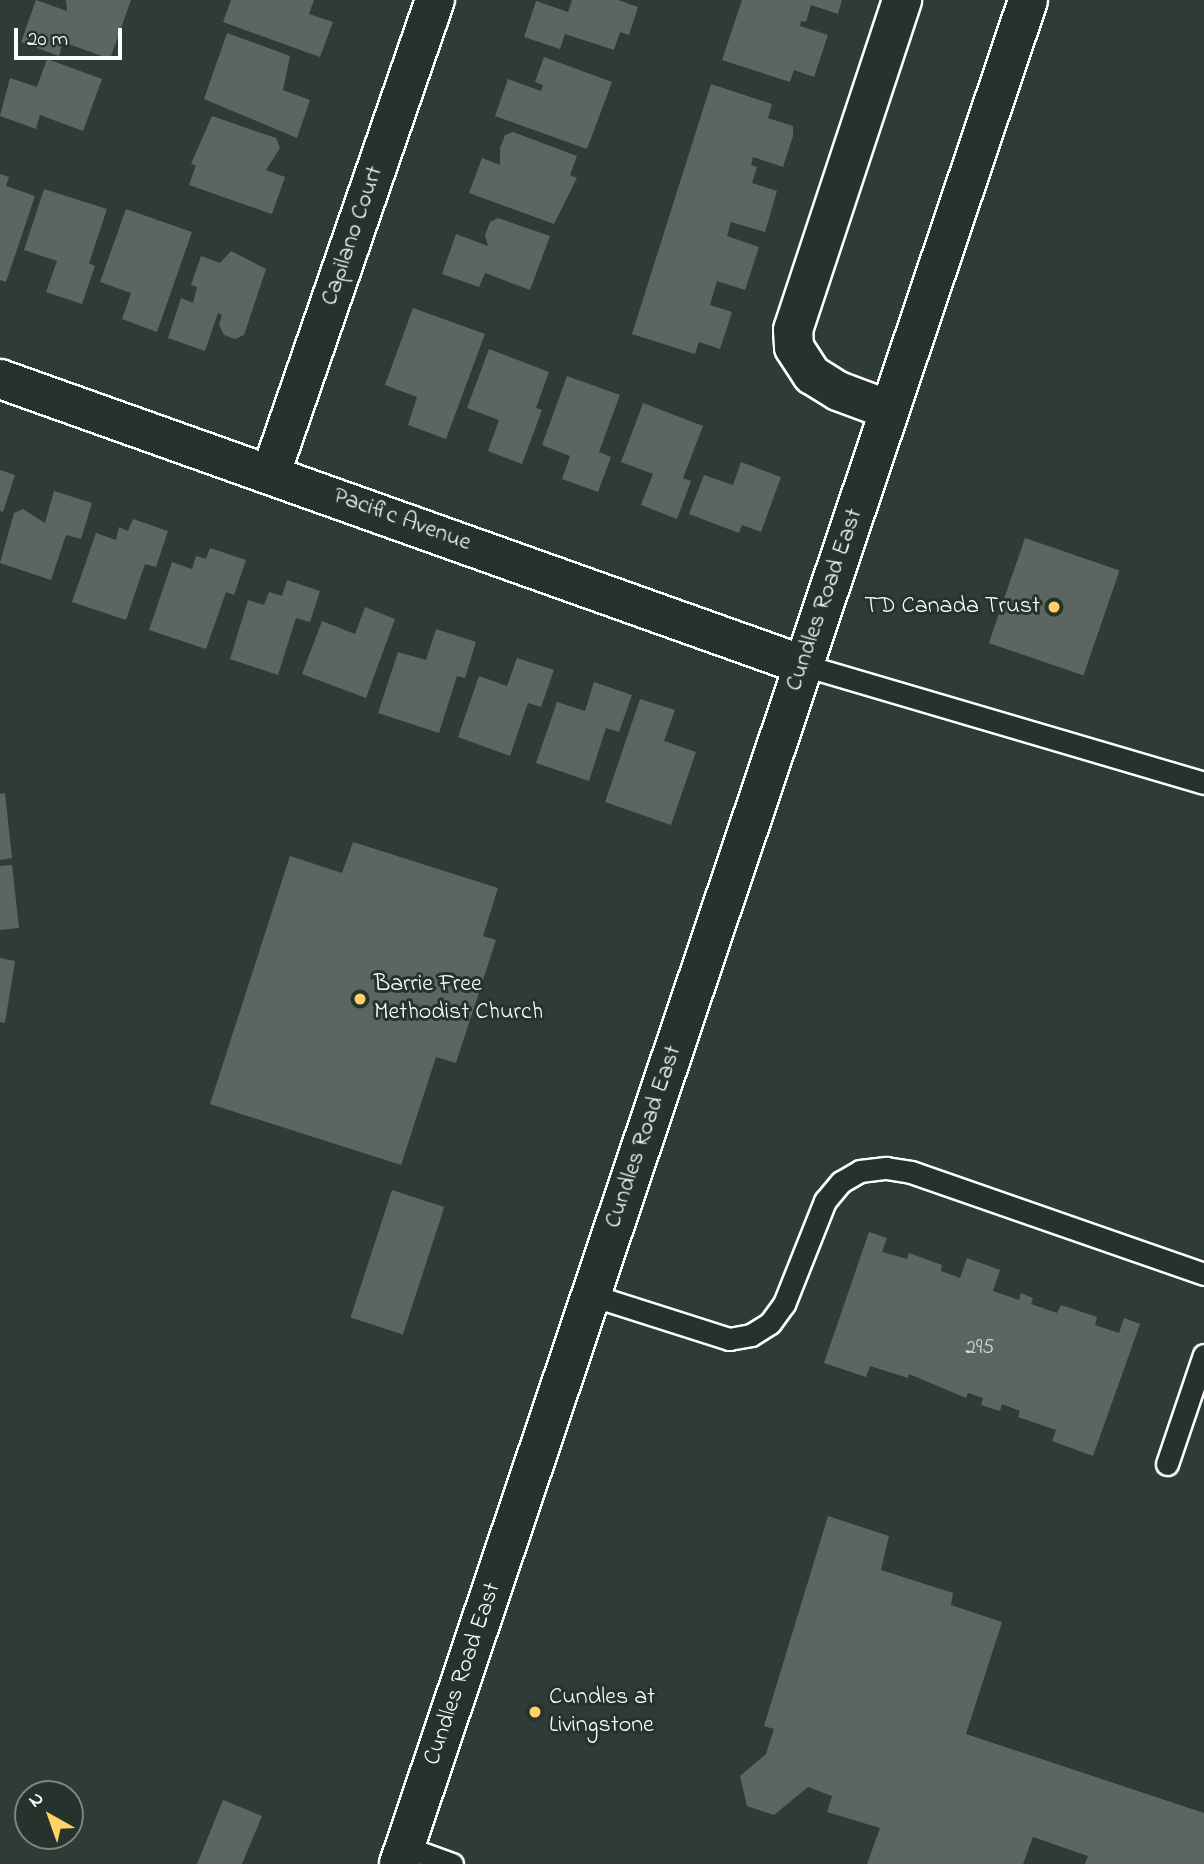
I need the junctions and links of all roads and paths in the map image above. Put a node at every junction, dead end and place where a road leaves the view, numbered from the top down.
1 (435, 0) edge
2 (902, 0) edge
3 (1028, 0) edge
4 (0, 379) edge
5 (889, 410) junction
6 (271, 472) junction
7 (803, 665) junction
8 (1204, 783) edge
9 (1204, 1274) edge
10 (591, 1295) junction
11 (1204, 1355) edge
12 (1167, 1464) dead end
13 (402, 1855) edge
14 (452, 1864) edge

1 - 6 main road, Capilano Court
2 - 5 main road
3 - 5 main road, Cundles Road East
4 - 6 main road, Pacific Avenue
5 - 7 main road, Cundles Road East
6 - 7 main road, Pacific Avenue
7 - 8 lane
7 - 10 main road, Cundles Road East
9 - 10 lane
10 - 13 main road, Cundles Road East
11 - 12 lane
13 - 14 lane

